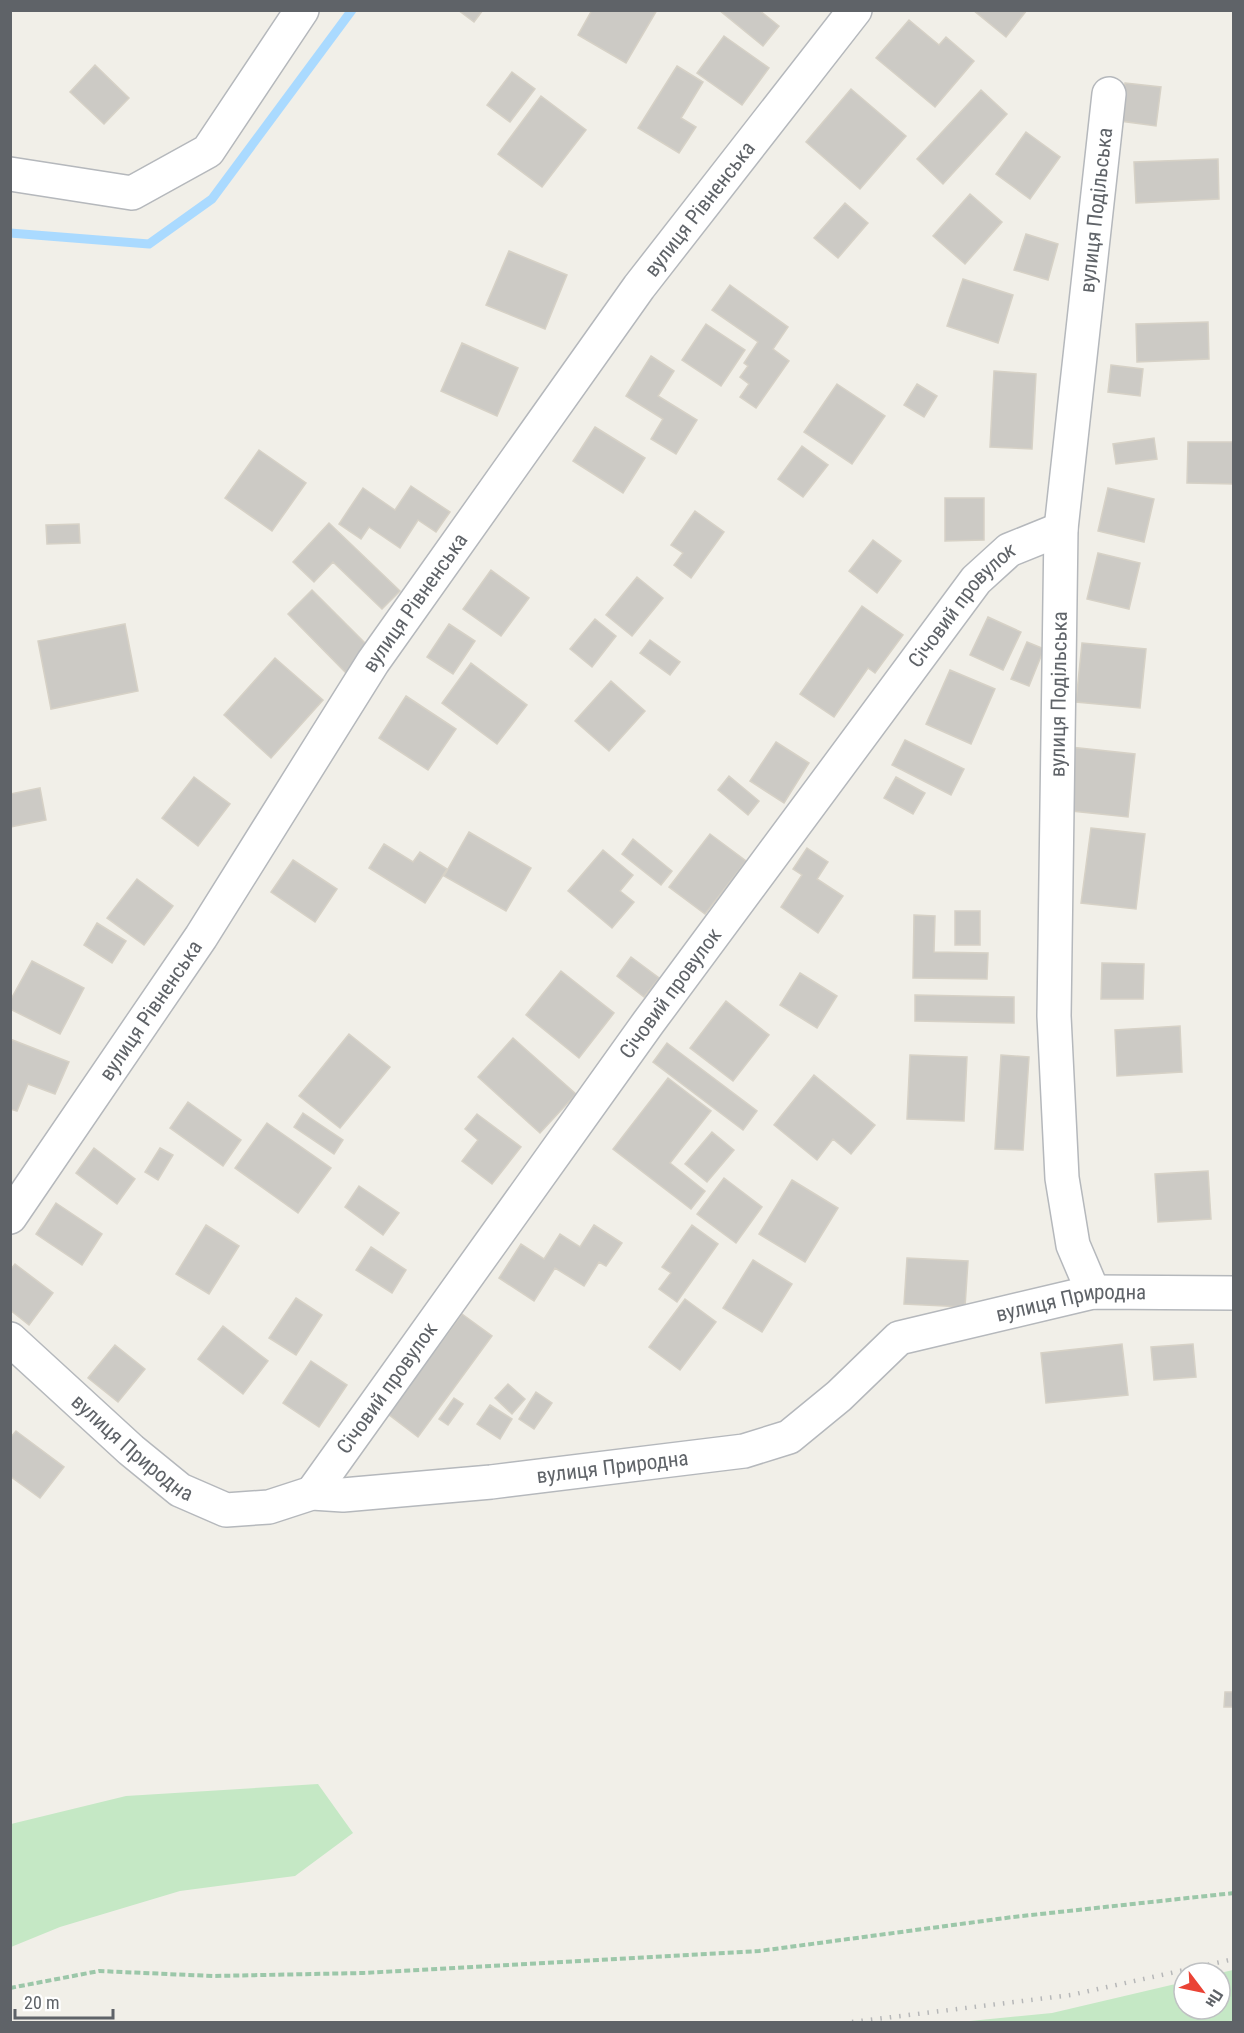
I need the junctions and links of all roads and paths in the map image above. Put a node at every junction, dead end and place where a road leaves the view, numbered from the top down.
1 (302, 10) edge
2 (855, 10) edge
3 (1109, 94) dead end
4 (10, 174) edge
5 (1061, 528) junction
6 (10, 1217) edge
7 (1093, 1292) junction
8 (1233, 1293) edge
9 (10, 1340) edge
10 (312, 1493) junction
11 (1233, 1893) edge
12 (10, 1988) edge

1 - 4 street
2 - 6 street, вулиця Рівненська
3 - 5 street, вулиця Подільська
5 - 7 street, вулиця Подільська
5 - 10 street, Січовий провулок
7 - 8 street, вулиця Природна
7 - 10 street, вулиця Природна
9 - 10 street, вулиця Природна
11 - 12 path

